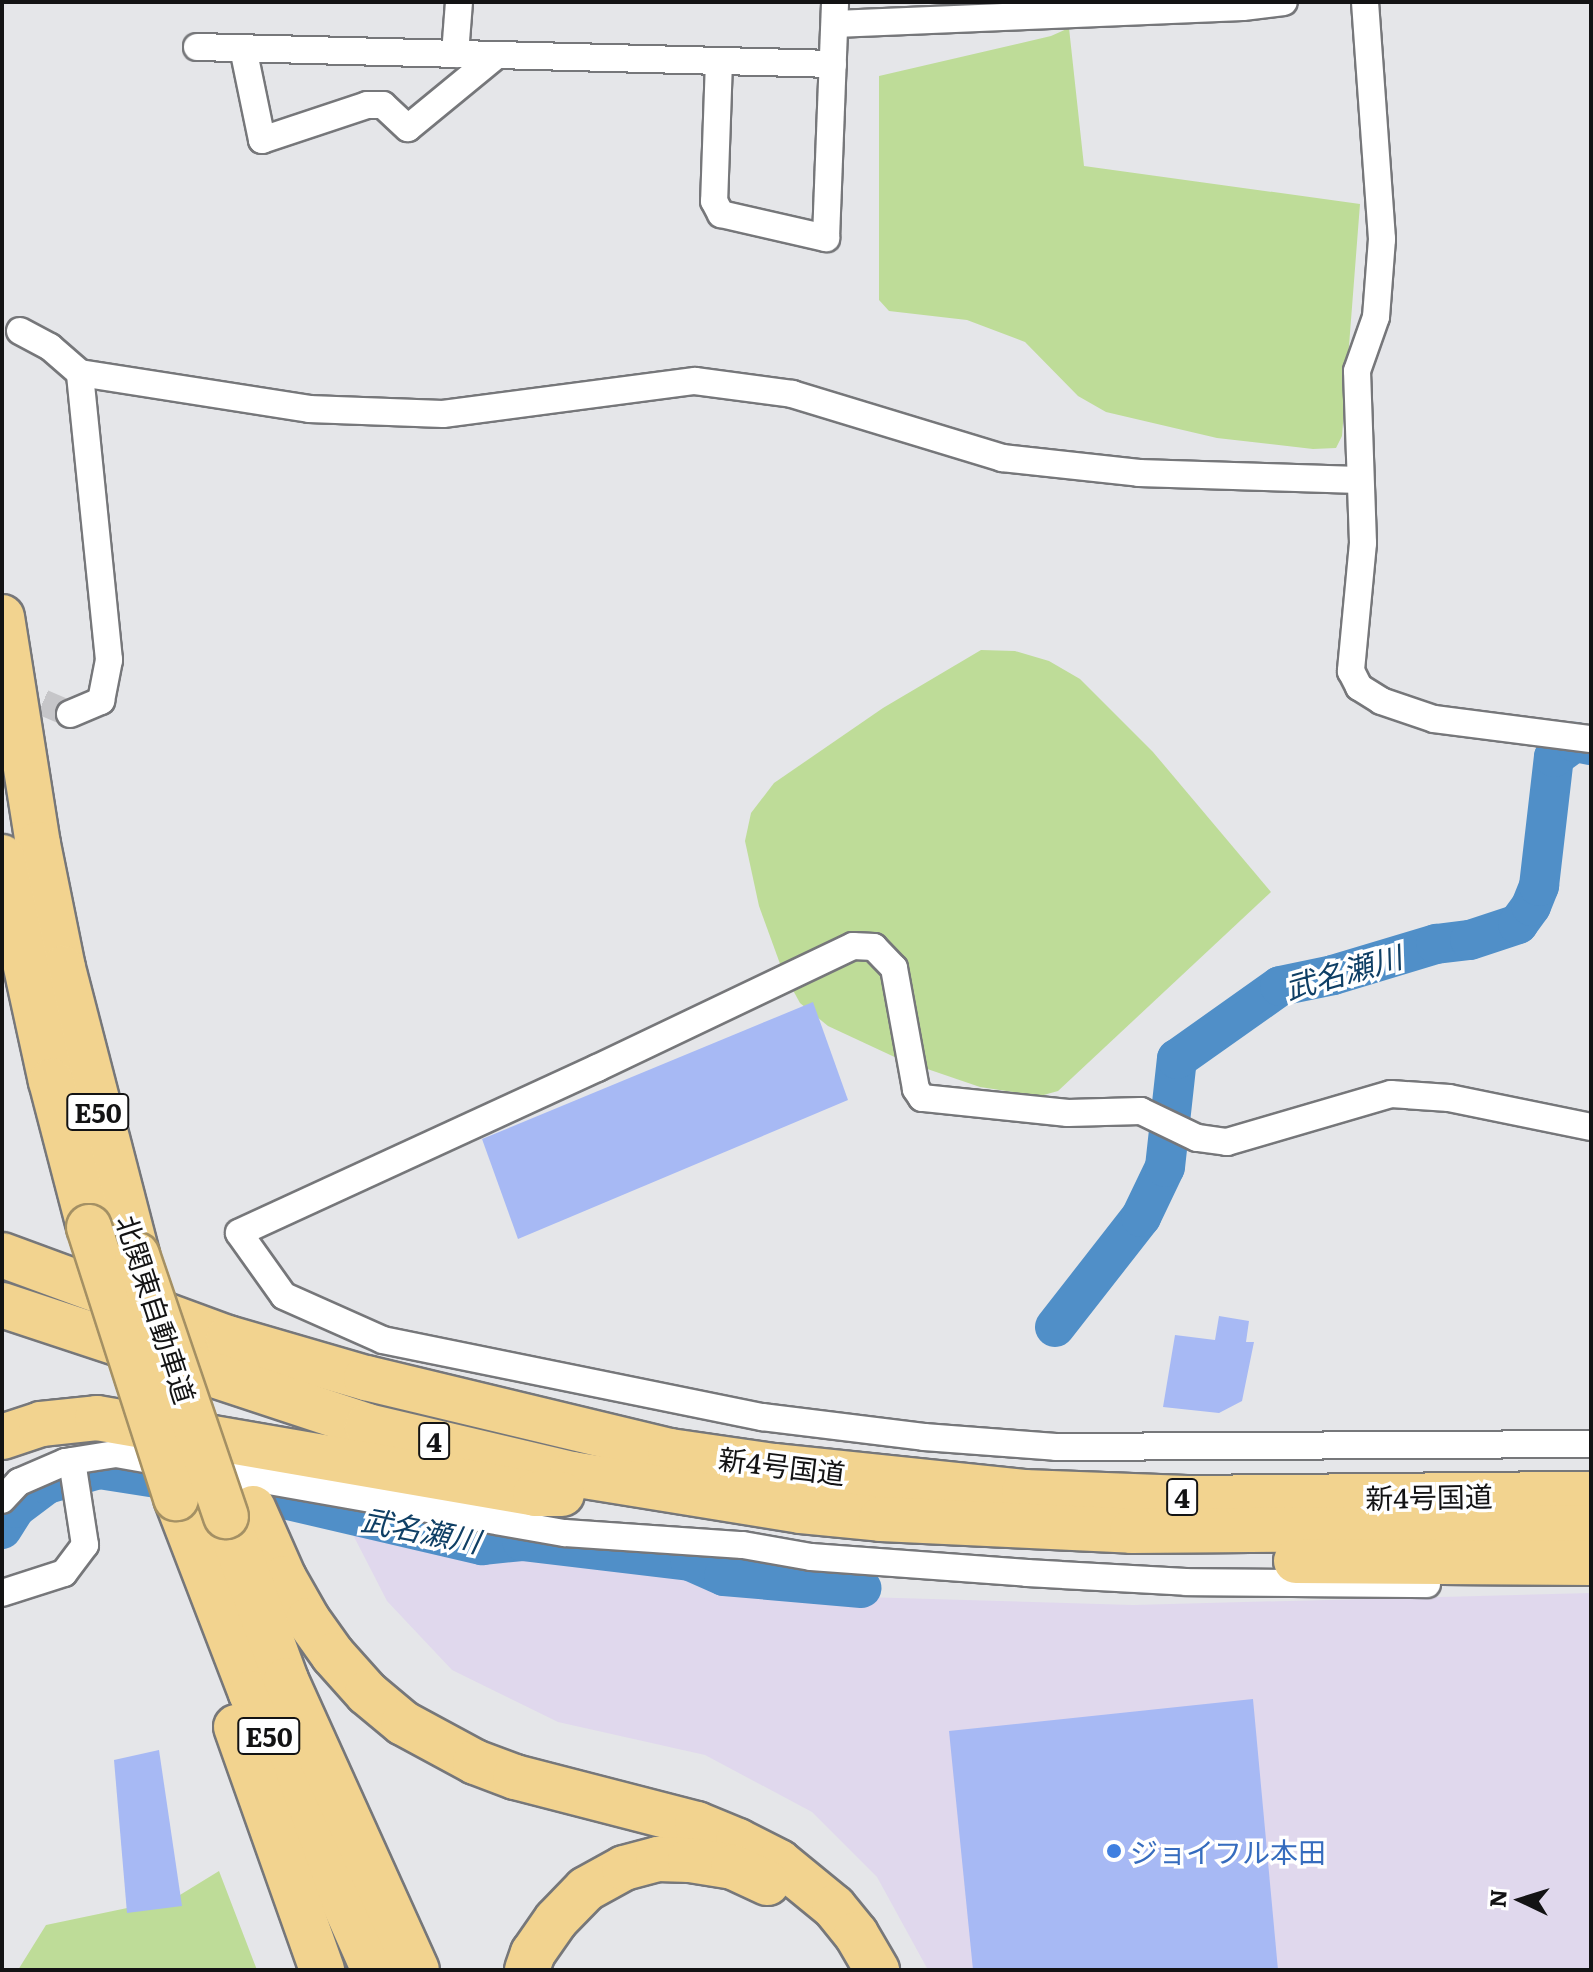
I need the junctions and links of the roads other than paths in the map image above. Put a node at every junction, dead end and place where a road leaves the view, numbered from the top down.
1 (459, 2) edge
2 (1284, 2) edge
3 (1365, 2) edge
4 (1244, 4) edge
5 (835, 13) edge
6 (197, 47) dead end
7 (243, 48) junction
8 (455, 54) junction
9 (497, 55) junction
10 (719, 61) junction
11 (833, 64) junction
12 (20, 331) dead end
13 (80, 373) junction
14 (1359, 480) junction
15 (2, 617) edge
16 (70, 714) dead end
17 (1591, 739) edge
18 (2, 857) edge
19 (1591, 1127) edge
20 (2, 1255) edge
21 (2, 1305) edge
22 (555, 1376) junction
23 (542, 1421) junction
24 (2, 1437) edge
25 (1591, 1444) edge
26 (72, 1461) junction
27 (1591, 1465) edge
28 (774, 1466) junction
29 (680, 1493) junction
30 (165, 1494) junction
31 (1591, 1494) edge
32 (2, 1500) edge
33 (240, 1512) junction
34 (881, 1519) junction
35 (1591, 1527) edge
36 (1591, 1563) edge
37 (1591, 1583) edge
38 (2, 1593) edge
39 (322, 1970) edge
40 (374, 1970) edge
41 (417, 1970) edge
42 (527, 1970) edge
43 (852, 1970) edge
44 (877, 1970) edge

1 - 8 street
2 - 4 street
3 - 14 street
4 - 5 street
5 - 11 street
6 - 7 street
7 - 8 street
7 - 9 street
8 - 9 street
9 - 10 street
10 - 11 street
10 - 11 street
12 - 13 street
13 - 14 street
13 - 16 street
14 - 17 street
15 - 33 highway
18 - 30 highway, 北関東自動車道 / E50, bridge
19 - 22 street
20 - 23 highway, 新4号国道 / 4
21 - 29 highway, 新4号国道 / 4
22 - 23 street
22 - 25 street
23 - 28 highway, 新4号国道 / 4
24 - 29 highway
26 - 32 street
26 - 37 street
26 - 38 street
27 - 28 highway
28 - 31 highway, 新4号国道 / 4
29 - 34 highway, 新4号国道 / 4
30 - 39 highway
30 - 40 highway, 北関東自動車道 / E50
33 - 41 highway, E50
33 - 44 highway
34 - 35 highway, 新4号国道 / 4
34 - 36 highway
42 - 43 highway

